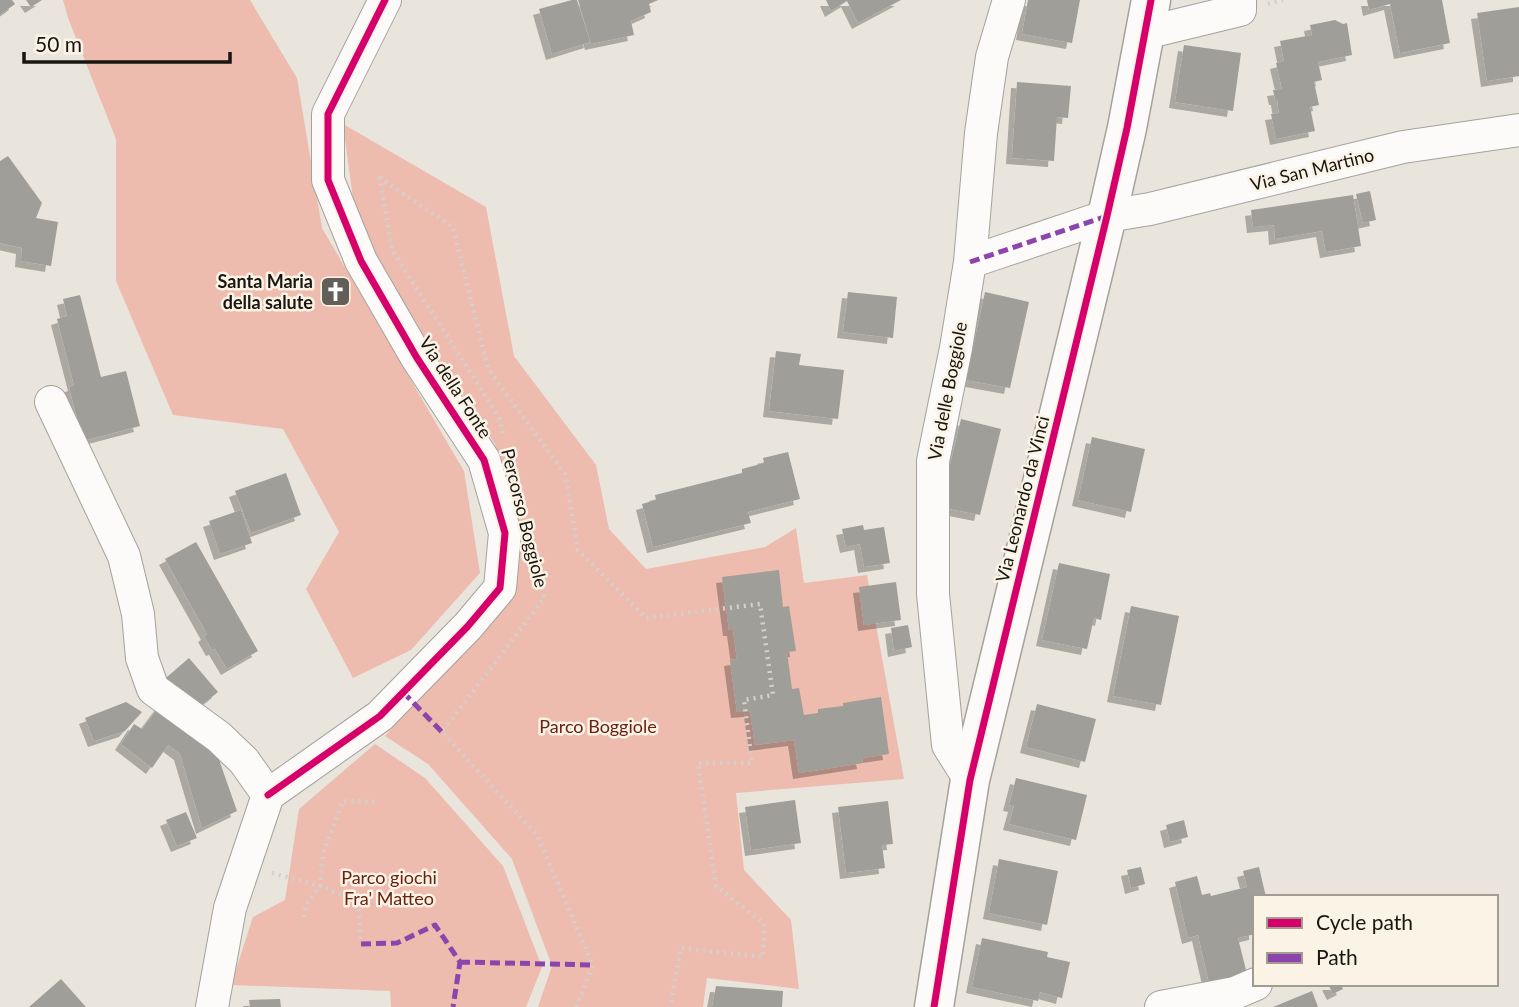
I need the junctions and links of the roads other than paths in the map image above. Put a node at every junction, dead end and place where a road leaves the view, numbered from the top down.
1 (385, 0) edge
2 (1009, 0) edge
3 (1240, 0) edge
4 (1148, 16) edge
5 (1519, 130) edge
6 (1107, 216) junction
7 (970, 262) junction
8 (51, 401) dead end
9 (970, 780) junction
10 (268, 795) junction
11 (1253, 985) edge
12 (212, 1007) edge
13 (934, 1007) edge
14 (1161, 1007) edge

1 - 10 street, Via della Fonte
2 - 7 street, Via delle Boggiole
3 - 4 street, Via Leonardo da Vinci
4 - 6 street, Via Leonardo da Vinci
5 - 6 street, Via San Martino
6 - 7 street, Via San Martino
6 - 9 street, Via Leonardo da Vinci
7 - 9 street, Via delle Boggiole
8 - 10 street
9 - 13 street, Via Leonardo da Vinci
10 - 12 street
11 - 14 street

